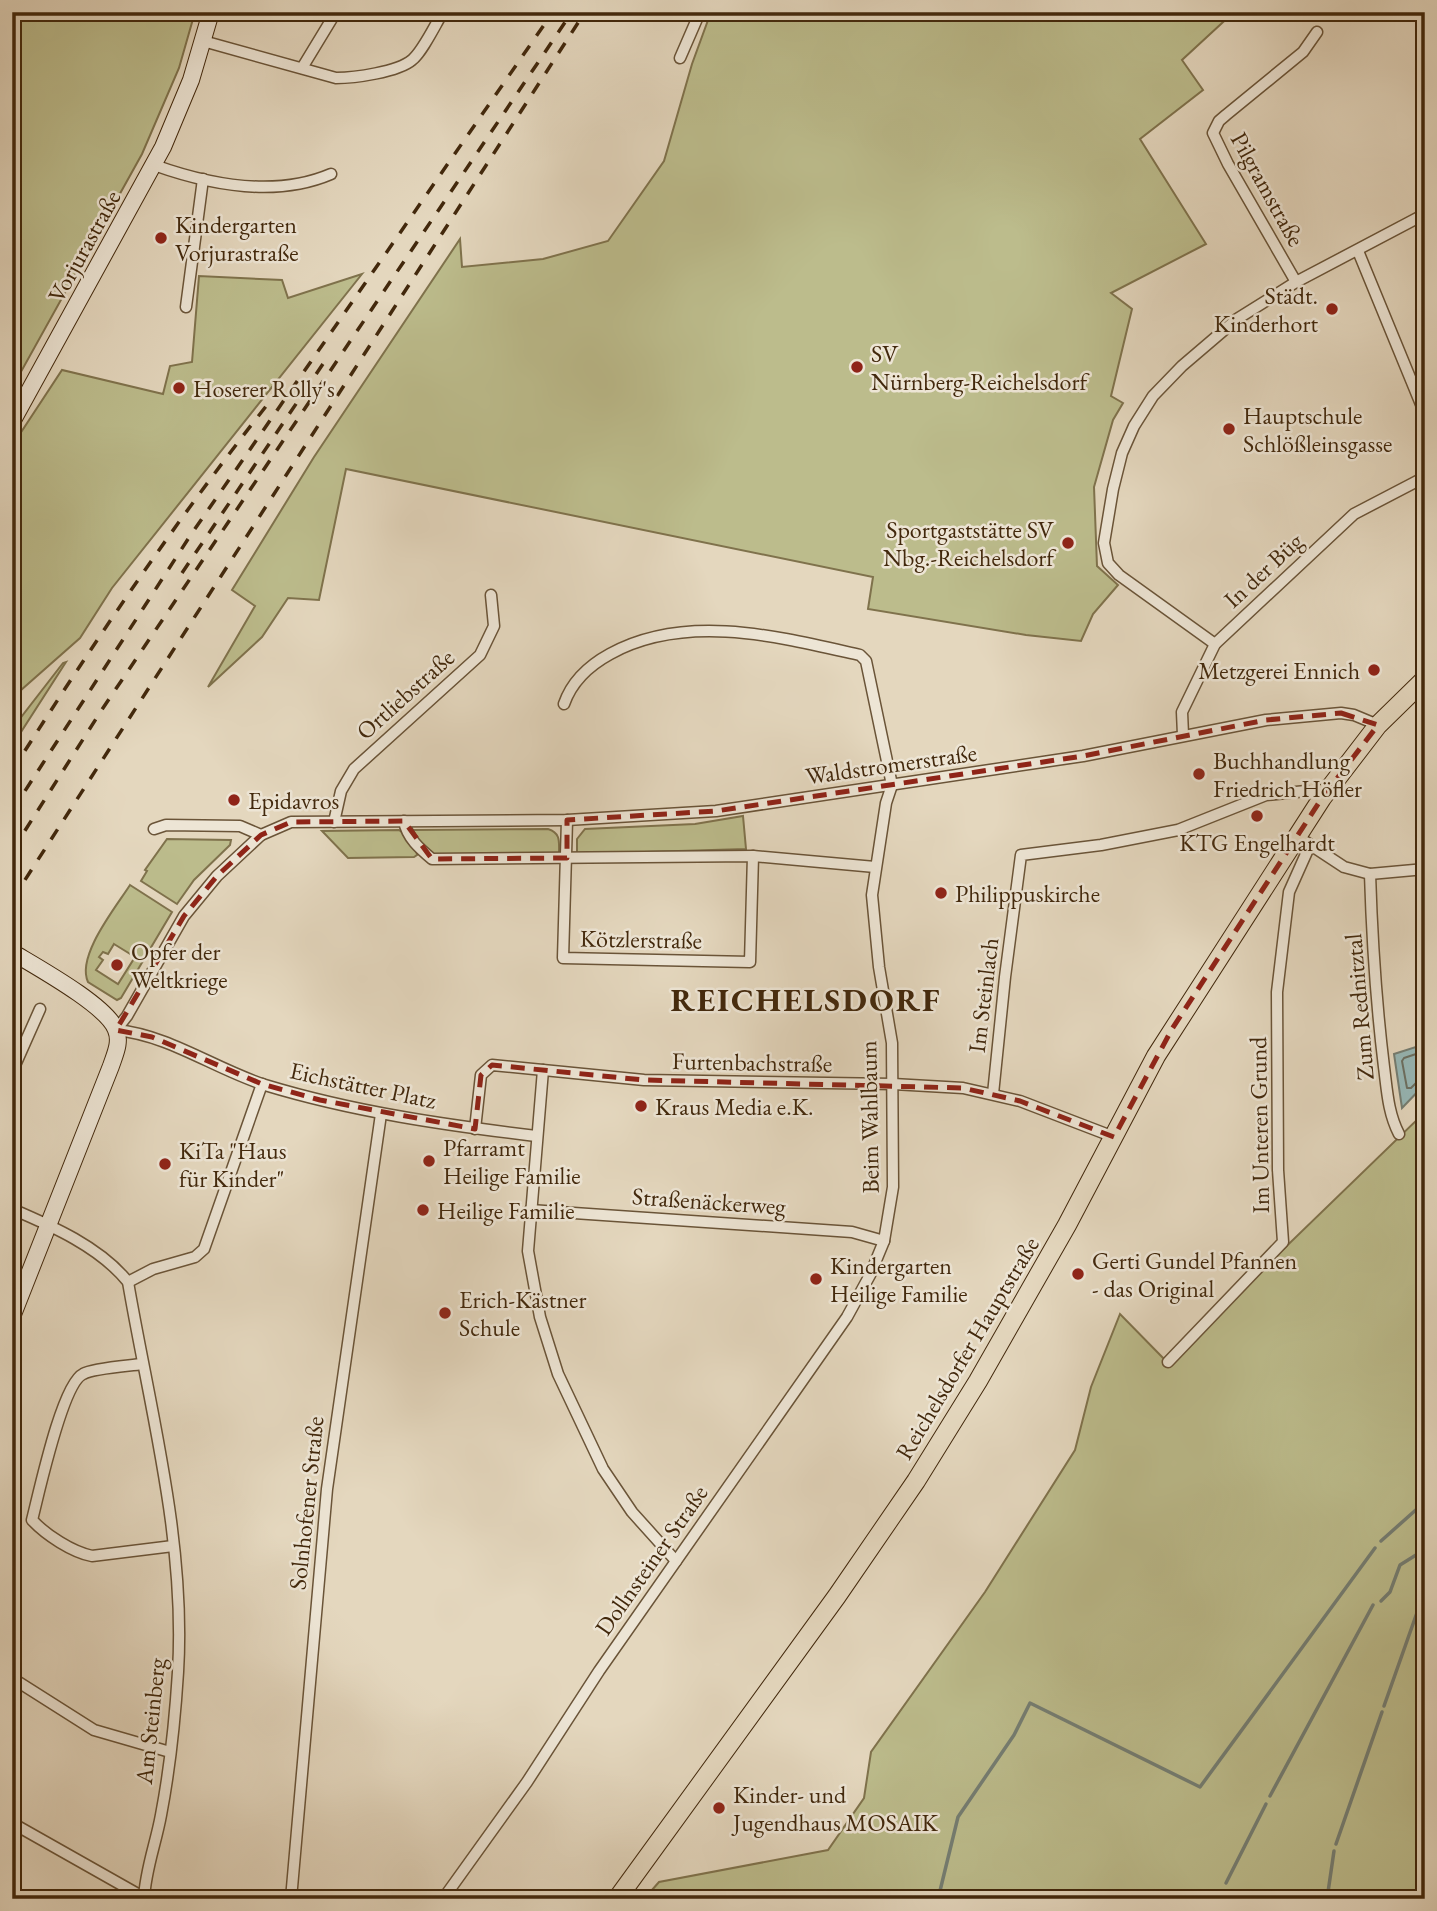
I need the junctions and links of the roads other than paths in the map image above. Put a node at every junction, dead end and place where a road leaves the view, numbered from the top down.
1 (211, 12) edge
2 (336, 12) edge
3 (443, 12) edge
4 (700, 12) edge
5 (1317, 32) dead end
6 (203, 41) junction
7 (680, 58) dead end
8 (302, 68) junction
9 (154, 165) junction
10 (331, 174) dead end
11 (203, 179) junction
12 (1425, 214) edge
13 (1358, 251) junction
14 (1296, 282) junction
15 (186, 307) dead end
16 (1425, 414) edge
17 (12, 422) edge
18 (1425, 477) edge
19 (491, 595) dead end
20 (1214, 644) junction
21 (1425, 679) edge
22 (564, 704) dead end
23 (1378, 725) junction
24 (1183, 735) junction
25 (892, 785) junction
26 (1322, 799) junction
27 (567, 820) junction
28 (404, 821) junction
29 (334, 822) junction
30 (154, 829) dead end
31 (261, 835) junction
32 (1304, 841) junction
33 (753, 856) junction
34 (567, 859) junction
35 (875, 867) junction
36 (1425, 869) edge
37 (1370, 874) junction
38 (12, 952) edge
39 (40, 1009) dead end
40 (116, 1030) junction
41 (542, 1070) junction
42 (12, 1072) edge
43 (262, 1084) junction
44 (893, 1084) junction
45 (993, 1094) junction
46 (382, 1114) junction
47 (475, 1129) junction
48 (1399, 1134) dead end
49 (536, 1136) junction
50 (1114, 1137) junction
51 (12, 1209) edge
52 (530, 1210) junction
53 (48, 1224) junction
54 (884, 1241) junction
55 (128, 1282) junction
56 (12, 1317) edge
57 (1168, 1362) dead end
58 (142, 1364) junction
59 (173, 1546) junction
60 (676, 1561) junction
61 (12, 1678) edge
62 (170, 1752) junction
63 (12, 1823) edge
64 (144, 1898) edge
65 (291, 1899) edge
66 (443, 1899) edge
67 (617, 1899) edge

1 - 6 main road, Vorjurastraße
2 - 8 street
3 - 8 street
4 - 7 street
5 - 14 street, Pilgramstraße
6 - 8 street
6 - 9 main road, Vorjurastraße
9 - 11 street
9 - 17 main road, Vorjurastraße
10 - 11 street
11 - 15 street
12 - 13 street
13 - 14 street
13 - 16 street
14 - 20 street
18 - 20 street, In der Büg
19 - 29 street, Ortliebstraße
20 - 24 street, In der Büg
21 - 23 main road, Reichelsdorfer Hauptstraße
22 - 25 street, Beim Wahlbaum
23 - 24 street, Waldstromerstraße
23 - 26 main road, Reichelsdorfer Hauptstraße
24 - 25 street, Waldstromerstraße
25 - 27 street, Waldstromerstraße
25 - 35 street, Beim Wahlbaum
26 - 32 main road, Reichelsdorfer Hauptstraße
26 - 45 street, Im Steinlach
27 - 28 street, Waldstromerstraße
27 - 34 street, Kötzlerstraße
28 - 29 street, Waldstromerstraße
28 - 34 street
29 - 31 street, Waldstromerstraße
30 - 31 street
31 - 40 street, Waldstromerstraße
32 - 37 street
32 - 50 main road, Reichelsdorfer Hauptstraße
32 - 57 street, Im Unteren Grund
33 - 34 street
33 - 34 street, Kötzlerstraße
33 - 35 street
35 - 44 street, Beim Wahlbaum
36 - 37 street
37 - 48 street, Zum Rednitztal
38 - 40 main road
39 - 42 street
40 - 43 street, Eichstätter Platz
40 - 53 main road
41 - 44 street, Furtenbachstraße
41 - 47 street, Furtenbachstraße
41 - 49 street
43 - 46 street, Eichstätter Platz
43 - 55 street
44 - 45 street, Furtenbachstraße
44 - 54 street, Beim Wahlbaum
45 - 50 street, Furtenbachstraße
46 - 47 street, Eichstätter Platz
46 - 65 street, Solnhofener Straße
47 - 49 street, Eichstätter Platz
49 - 52 street
50 - 67 main road, Reichelsdorfer Hauptstraße
51 - 53 street
52 - 54 street, Straßenäckerweg
52 - 60 street
53 - 55 street
53 - 56 main road
54 - 60 street, Dollnsteiner Straße
55 - 58 street, Am Steinberg
58 - 59 street, Am Steinberg
58 - 59 street
59 - 62 street, Am Steinberg
60 - 66 street, Dollnsteiner Straße
61 - 62 street
62 - 64 street, Am Steinberg
63 - 64 street

